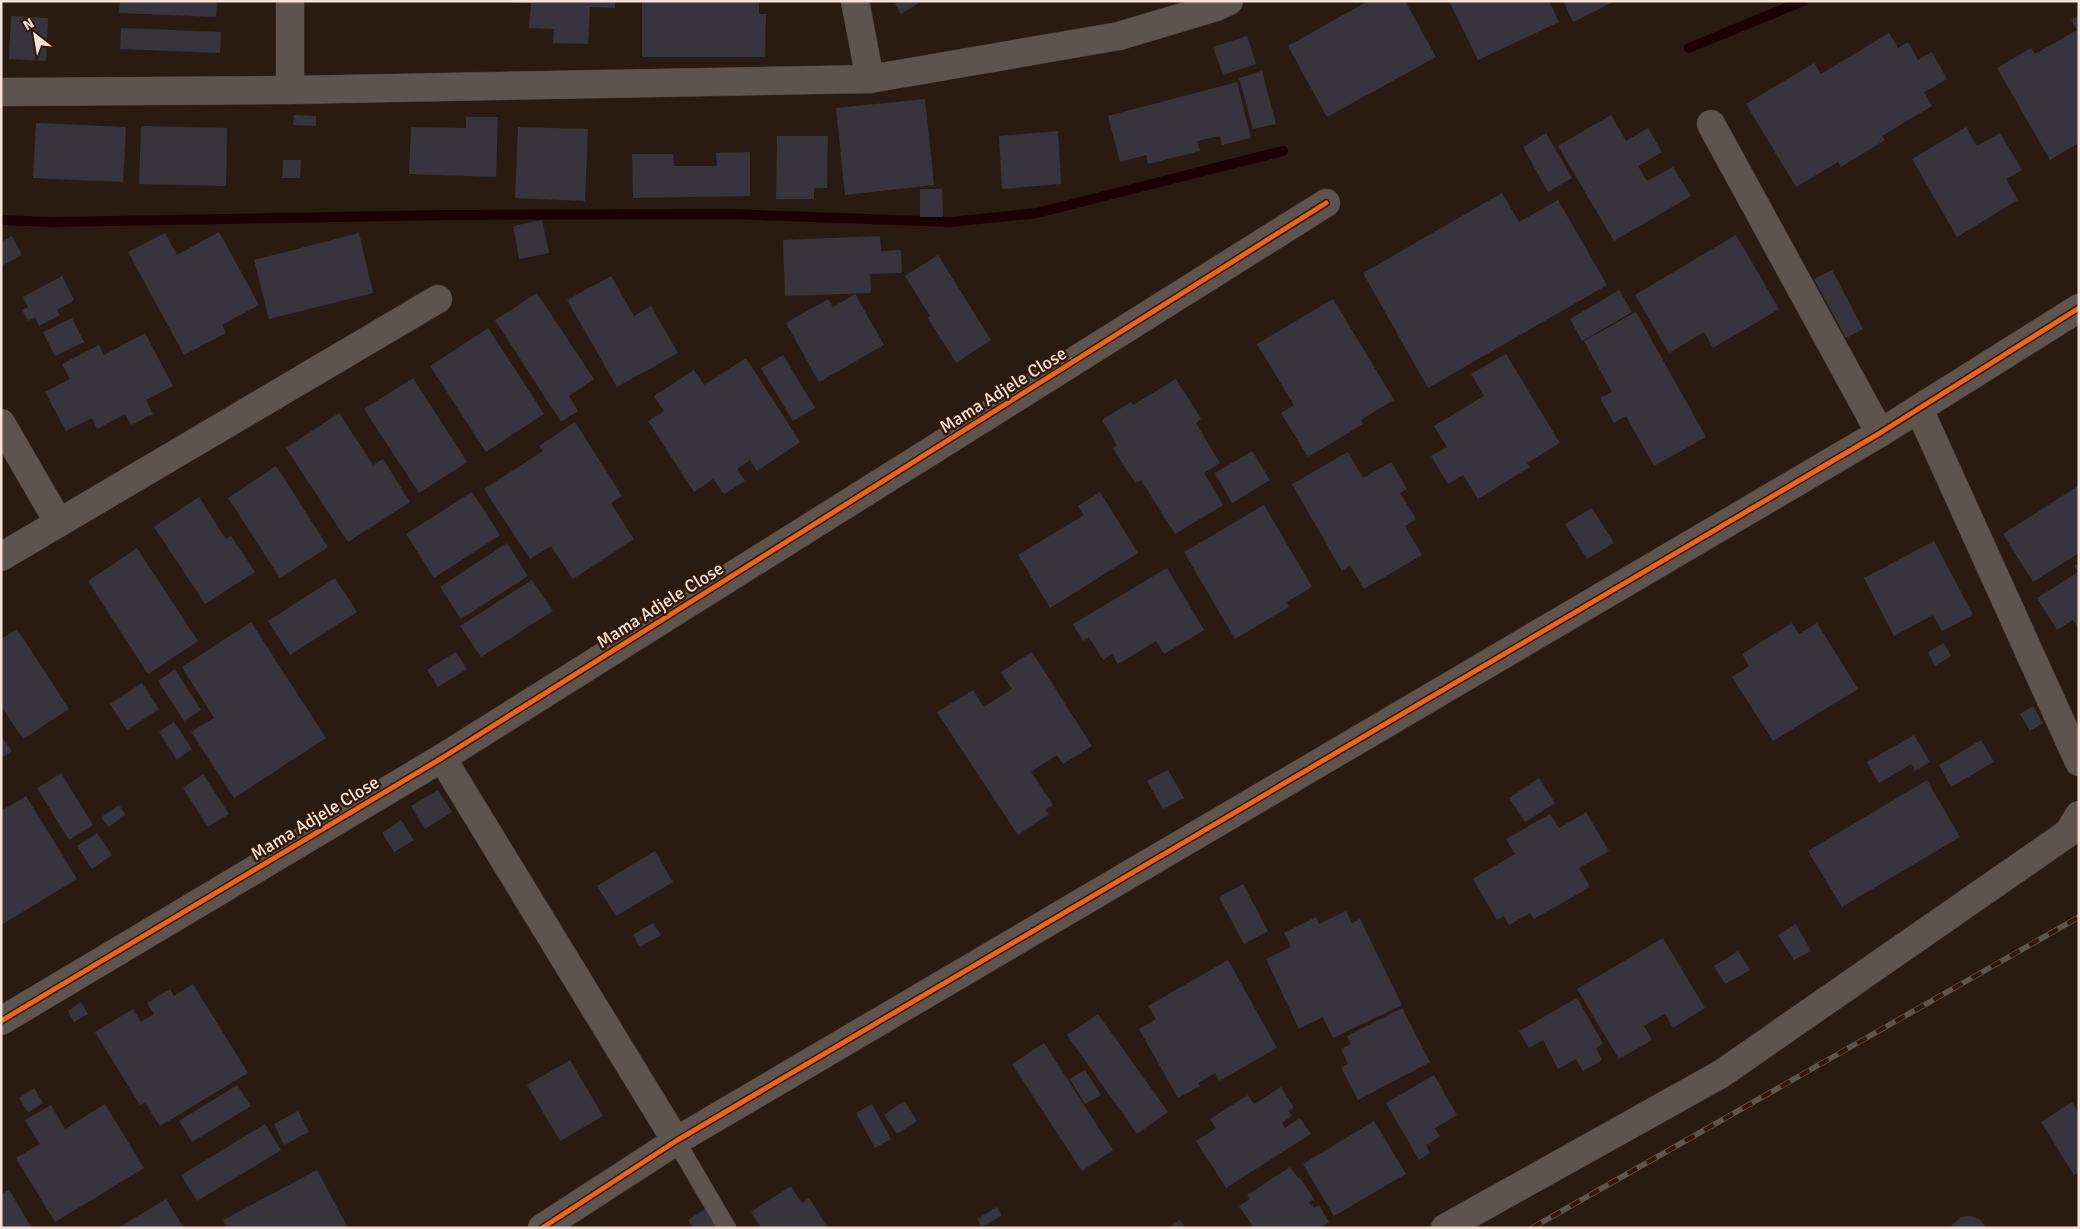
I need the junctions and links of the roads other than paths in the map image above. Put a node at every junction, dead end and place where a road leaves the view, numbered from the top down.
1 (290, 1) edge
2 (855, 1) edge
3 (1230, 1) edge
4 (870, 79) junction
5 (290, 90) junction
6 (1, 92) edge
7 (1711, 124) dead end
8 (1326, 203) dead end
9 (438, 299) dead end
10 (2079, 308) edge
11 (1918, 409) junction
12 (1, 423) edge
13 (1880, 433) junction
14 (59, 523) junction
15 (1, 557) edge
16 (442, 758) junction
17 (2079, 762) edge
18 (2079, 815) edge
19 (1, 1021) edge
20 (676, 1141) junction
21 (542, 1228) edge
22 (727, 1228) edge
23 (1444, 1228) edge

1 - 5 street
2 - 4 street
3 - 4 street
4 - 5 street
5 - 6 street
7 - 13 street
8 - 16 street, Mama Adjele Close
9 - 14 street
10 - 11 street
11 - 13 street
11 - 17 street
12 - 14 street
13 - 20 street
14 - 15 street
16 - 19 street, Mama Adjele Close
16 - 20 street
18 - 23 street
20 - 21 street
20 - 22 lane

